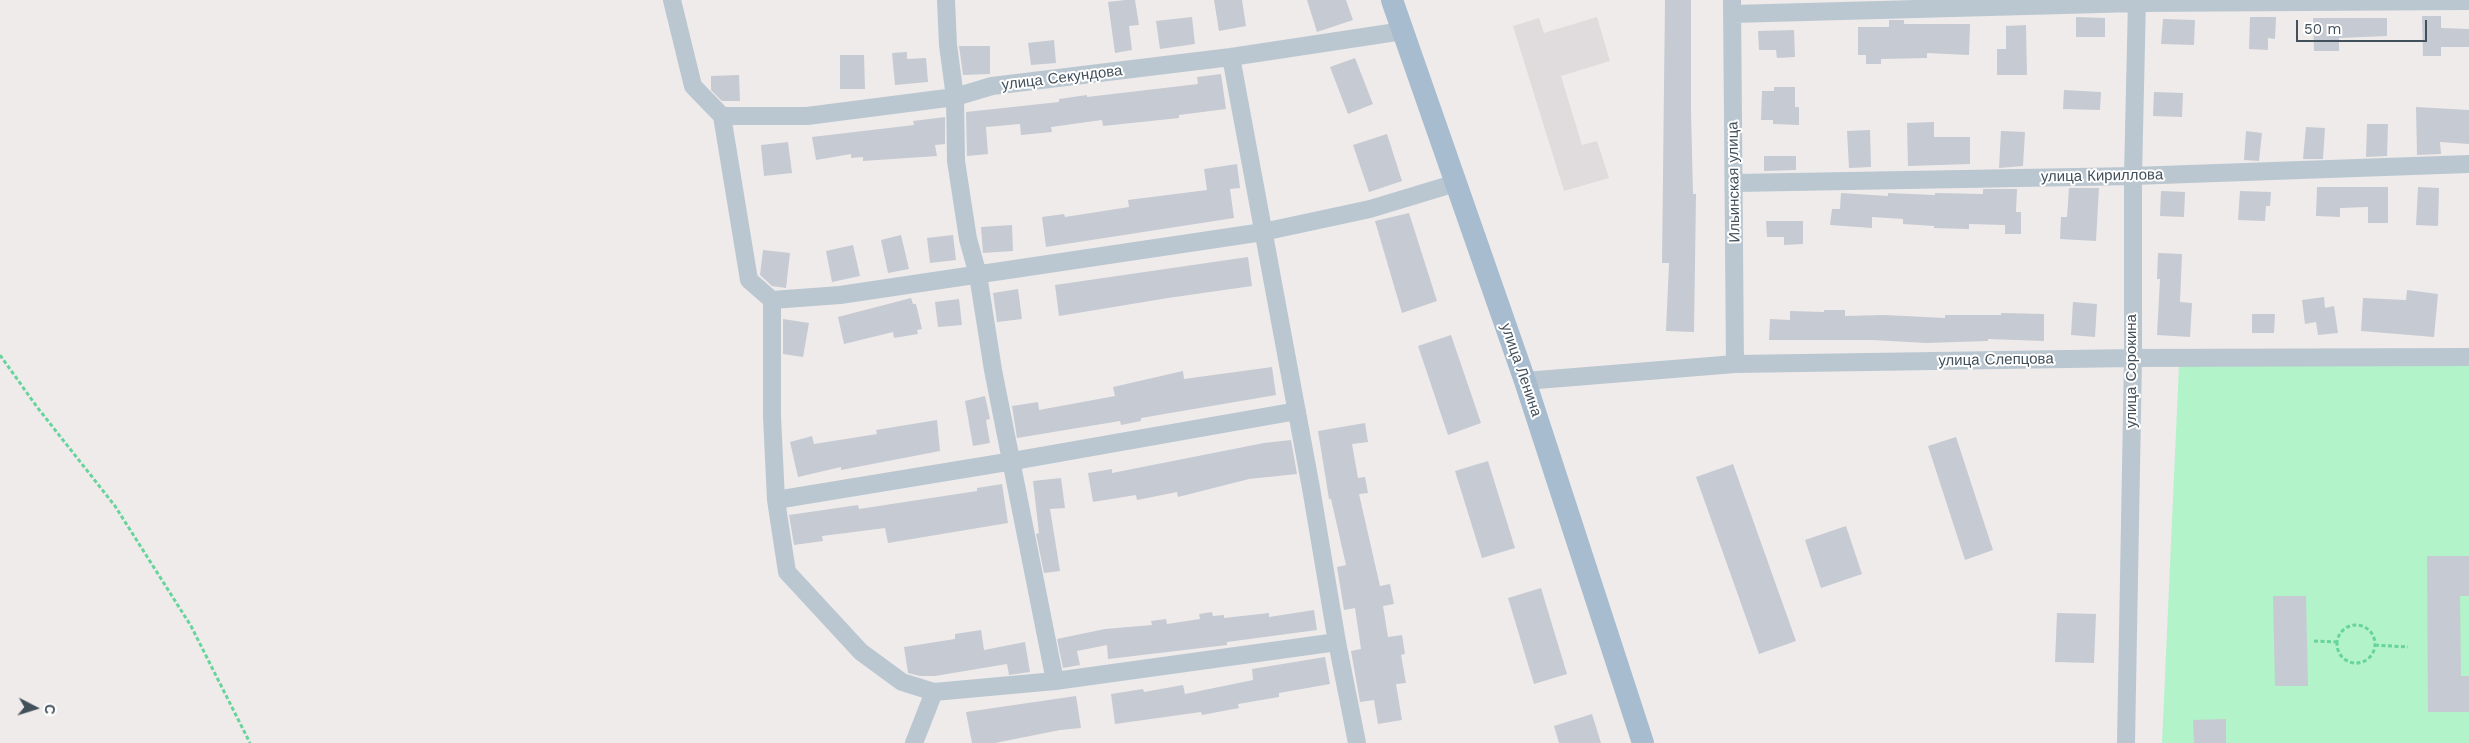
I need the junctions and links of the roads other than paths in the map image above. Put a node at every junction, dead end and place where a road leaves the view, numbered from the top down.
1 (672, 0) edge
2 (946, 0) edge
3 (1392, 0) edge
4 (2137, 1) edge
5 (2469, 1) edge
6 (1732, 7) edge
7 (1403, 31) junction
8 (1230, 57) junction
9 (955, 97) junction
10 (722, 116) junction
11 (2469, 164) edge
12 (2133, 176) junction
13 (1456, 183) junction
14 (1735, 183) junction
15 (1263, 232) junction
16 (978, 275) junction
17 (772, 300) junction
18 (2469, 357) edge
19 (2133, 358) junction
20 (1735, 364) junction
21 (1525, 381) junction
22 (1297, 410) junction
23 (1013, 462) junction
24 (776, 500) junction
25 (1337, 642) junction
26 (1056, 681) junction
27 (934, 692) junction
28 (914, 743) edge
29 (1358, 743) edge
30 (1643, 743) edge
31 (2126, 743) edge

1 - 10 street
2 - 9 street
3 - 7 main road, улица Ленина
4 - 5 street
4 - 6 street
4 - 12 street, улица Сорокина
6 - 14 street, Ильинская улица
7 - 8 street, улица Секундова
7 - 13 main road, улица Ленина
8 - 9 street, улица Секундова
8 - 15 street
9 - 10 street, улица Секундова
9 - 16 street
10 - 17 street
11 - 12 street, улица Кириллова
12 - 14 street, улица Кириллова
12 - 19 street, улица Сорокина
13 - 15 street
13 - 21 main road, улица Ленина
14 - 20 street, Ильинская улица
15 - 16 street
15 - 22 street
16 - 17 street
16 - 23 street
17 - 24 street
18 - 19 street, улица Слепцова
19 - 20 street, улица Слепцова
19 - 31 street, улица Сорокина
20 - 21 street, улица Слепцова
21 - 30 main road, улица Ленина
22 - 23 street
22 - 25 street
23 - 24 street
23 - 26 street
24 - 27 street
25 - 26 street
25 - 29 street
26 - 27 street
27 - 28 street

